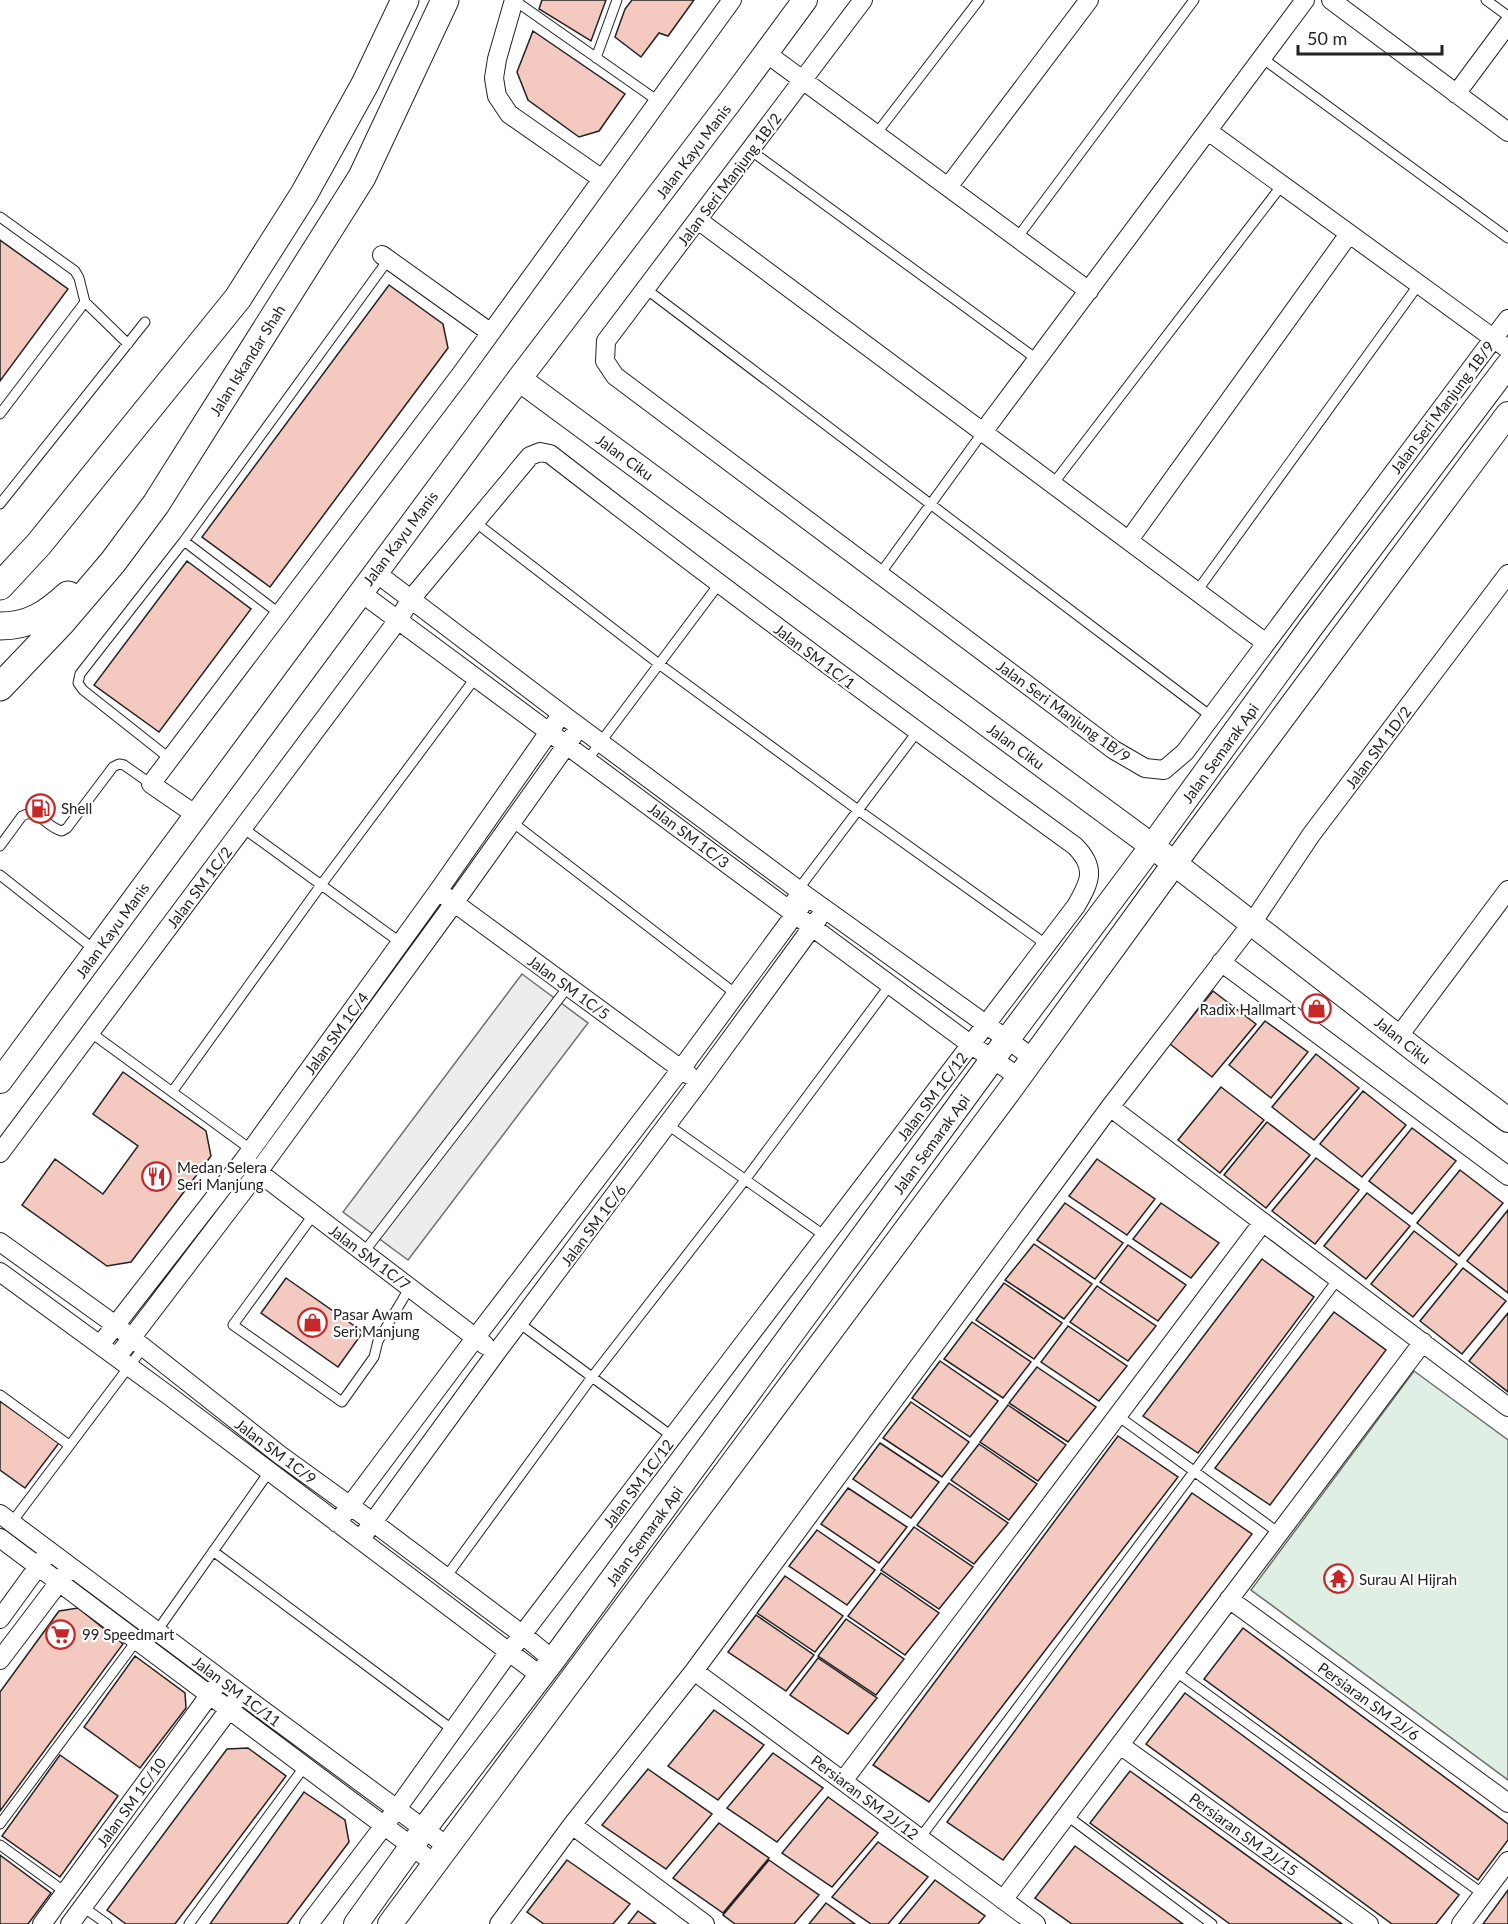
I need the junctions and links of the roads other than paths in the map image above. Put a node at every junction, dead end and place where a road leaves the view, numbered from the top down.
1 (405, 0) edge
2 (445, 0) edge
3 (514, 0) edge
4 (617, 0) edge
5 (732, 0) edge
6 (805, 0) edge
7 (863, 0) edge
8 (979, 0) edge
9 (1089, 0) edge
10 (1194, 0) edge
11 (1305, 0) edge
12 (1331, 0) edge
13 (1486, 0) edge
14 (1508, 16) edge
15 (1508, 24) edge
16 (766, 53) junction
17 (596, 58) junction
18 (1262, 58) junction
19 (803, 80) junction
20 (1456, 94) junction
21 (658, 101) junction
22 (1208, 131) junction
23 (1508, 132) edge
24 (876, 134) junction
25 (750, 150) junction
26 (602, 179) junction
27 (1282, 185) junction
28 (948, 187) junction
29 (0, 217) edge
30 (698, 220) junction
31 (1349, 234) junction
32 (1017, 238) junction
33 (1508, 238) edge
34 (385, 257) joint
35 (1419, 284) junction
36 (646, 289) junction
37 (1089, 291) junction
38 (85, 302) junction
39 (1508, 319) edge
40 (146, 322) dead end
41 (491, 333) junction
42 (128, 344) junction
43 (1501, 344) edge
44 (1038, 360) junction
45 (604, 361) joint
46 (1508, 365) edge
47 (519, 379) junction
48 (0, 414) edge
49 (1508, 414) edge
50 (984, 432) junction
51 (1053, 484) junction
52 (0, 504) edge
53 (156, 504) junction
54 (930, 505) junction
55 (475, 522) junction
56 (1129, 540) junction
57 (184, 541) junction
58 (39, 544) junction
59 (0, 565) edge
60 (375, 572) junction
61 (880, 574) junction
62 (1508, 574) edge
63 (718, 584) junction
64 (0, 586) edge
65 (1197, 591) junction
66 (360, 592) junction
67 (411, 599) junction
68 (280, 614) junction
69 (398, 620) junction
70 (0, 626) edge
71 (1266, 643) junction
72 (659, 664) junction
73 (476, 677) junction
74 (0, 687) edge
75 (562, 714) junction
76 (1212, 717) junction
77 (580, 728) junction
78 (550, 732) junction
79 (917, 732) junction
80 (601, 743) junction
81 (567, 744) junction
82 (169, 758) junction
83 (588, 759) junction
84 (151, 784) junction
85 (858, 810) junction
86 (196, 815) junction
87 (512, 822) junction
88 (243, 828) junction
89 (0, 846) edge
90 (1152, 846) junction
91 (1174, 864) junction
92 (0, 875) edge
93 (321, 885) junction
94 (1508, 890) edge
95 (438, 891) junction
96 (803, 893) junction
97 (454, 903) junction
98 (825, 909) junction
99 (790, 911) junction
100 (1252, 923) junction
101 (812, 927) junction
102 (401, 943) junction
103 (1047, 945) junction
104 (96, 951) junction
105 (1221, 962) junction
106 (890, 985) junction
107 (568, 987) junction
108 (736, 994) junction
109 (985, 1025) junction
110 (90, 1032) junction
111 (1398, 1037) junction
112 (1008, 1039) junction
113 (970, 1044) junction
114 (992, 1060) junction
115 (1026, 1068) junction
116 (681, 1069) junction
117 (0, 1080) edge
118 (699, 1082) junction
119 (172, 1092) junction
120 (1110, 1107) junction
121 (1508, 1120) edge
122 (668, 1125) junction
123 (0, 1153) edge
124 (247, 1155) junction
125 (262, 1166) junction
126 (1508, 1176) edge
127 (745, 1180) junction
128 (314, 1214) junction
129 (1263, 1222) junction
130 (825, 1236) junction
131 (0, 1242) edge
132 (364, 1252) junction
133 (0, 1272) edge
134 (1338, 1279) junction
135 (410, 1287) junction
136 (519, 1323) junction
137 (114, 1324) junction
138 (476, 1337) junction
139 (1423, 1342) junction
140 (138, 1343) junction
141 (100, 1345) junction
142 (496, 1353) junction
143 (123, 1362) junction
144 (592, 1377) junction
145 (0, 1395) edge
146 (1508, 1407) edge
147 (1118, 1416) junction
148 (673, 1437) junction
149 (69, 1445) junction
150 (1194, 1471) junction
151 (269, 1472) junction
152 (351, 1506) junction
153 (6, 1518) edge
154 (337, 1523) junction
155 (374, 1523) junction
156 (1279, 1533) junction
157 (0, 1538) edge
158 (360, 1540) junction
159 (50, 1551) junction
160 (213, 1551) junction
161 (39, 1567) junction
162 (70, 1567) junction
163 (446, 1576) junction
164 (59, 1582) junction
165 (1229, 1599) junction
166 (0, 1618) edge
167 (157, 1631) junction
168 (523, 1635) junction
169 (137, 1640) junction
170 (509, 1652) junction
171 (0, 1660) edge
172 (547, 1668) junction
173 (694, 1671) junction
174 (1175, 1671) junction
175 (215, 1687) junction
176 (235, 1701) junction
177 (453, 1730) junction
178 (1120, 1745) junction
179 (305, 1766) junction
180 (843, 1781) junction
181 (1508, 1803) edge
182 (396, 1809) junction
183 (1066, 1815) junction
184 (0, 1824) edge
185 (383, 1825) junction
186 (572, 1825) junction
187 (418, 1838) junction
188 (920, 1838) junction
189 (0, 1845) edge
190 (441, 1855) junction
191 (1508, 1861) edge
192 (65, 1892) junction
193 (1483, 1894) junction
194 (1003, 1900) junction
195 (83, 1906) junction
196 (42, 1924) edge
197 (70, 1924) edge
198 (107, 1924) edge
199 (189, 1924) edge
200 (309, 1924) edge
201 (356, 1924) edge
202 (390, 1924) edge
203 (499, 1924) edge
204 (705, 1924) edge
205 (1036, 1924) edge
206 (1212, 1924) edge
207 (1369, 1924) edge
208 (1461, 1924) edge

1 - 58 main road
2 - 53 main road, Jalan Iskandar Shah
3 - 17 lane
3 - 26 street
4 - 17 lane
5 - 21 street
6 - 16 street, Jalan Kayu Manis
7 - 19 street, Jalan Seri Manjung 1B/2
8 - 24 lane
9 - 28 street
10 - 32 lane
11 - 18 street
12 - 20 street
13 - 14 lane
15 - 20 street
16 - 19 street
16 - 47 street, Jalan Kayu Manis
17 - 21 lane
18 - 22 street
18 - 33 lane
19 - 24 street
19 - 25 street, Jalan Seri Manjung 1B/2
20 - 23 street
21 - 26 street
22 - 27 street
22 - 37 street
24 - 28 street
25 - 30 street, Jalan Seri Manjung 1B/2
25 - 44 lane
26 - 41 street
27 - 31 street
27 - 51 lane
28 - 32 street
29 - 38 lane
30 - 36 street, Jalan Seri Manjung 1B/2
30 - 50 street
31 - 35 street
31 - 56 street
32 - 37 street
34 - 41 street
34 - 57 lane
35 - 43 street
35 - 65 lane
36 - 45 street, Jalan Seri Manjung 1B/2
36 - 54 lane
37 - 44 street
38 - 42 lane
38 - 48 lane
39 - 43 street, Jalan Seri Manjung 1B/9
40 - 42 lane
41 - 68 street
42 - 52 lane
43 - 71 street, Jalan Seri Manjung 1B/9
44 - 50 street
45 - 61 street, Jalan Seri Manjung 1B/9
46 - 90 street, Jalan Semarak Api
47 - 60 street, Jalan Kayu Manis
47 - 90 street, Jalan Ciku
49 - 91 street, Jalan Semarak Api
50 - 51 street
50 - 54 lane
51 - 56 street
53 - 70 main road
53 - 74 main road, Jalan Iskandar Shah
54 - 61 lane
54 - 76 lane
55 - 63 street, Jalan SM 1C/1
55 - 67 street, Jalan SM 1C/1
55 - 72 lane
56 - 65 street
57 - 68 lane
57 - 82 lane
58 - 59 street
58 - 64 main road
60 - 66 street, Jalan Kayu Manis
60 - 67 street, Jalan SM 1C/3
61 - 76 street, Jalan Seri Manjung 1B/9
62 - 100 street, Jalan SM 1D/2
63 - 72 lane
63 - 79 street, Jalan SM 1C/1
65 - 71 street
66 - 69 street, Jalan SM 1C/3
66 - 86 street, Jalan Kayu Manis
67 - 69 street, Jalan SM 1C/1
67 - 75 street, Jalan SM 1C/3
68 - 82 street
69 - 73 street, Jalan SM 1C/3
69 - 88 street, Jalan SM 1C/2
71 - 76 street, Jalan Seri Manjung 1B/9
72 - 80 lane
72 - 85 lane
73 - 78 street, Jalan SM 1C/3
73 - 93 lane
75 - 77 street, Jalan SM 1C/3
75 - 78 street, Jalan SM 1C/4
77 - 80 street, Jalan SM 1C/3
77 - 81 street, Jalan SM 1C/4
78 - 81 street, Jalan SM 1C/3
78 - 95 street, Jalan SM 1C/4
79 - 85 lane
79 - 103 street, Jalan SM 1C/1
80 - 83 lane
80 - 96 street, Jalan SM 1C/3
81 - 83 street, Jalan SM 1C/3
81 - 87 street, Jalan SM 1C/4
82 - 84 street
83 - 99 street, Jalan SM 1C/3
84 - 86 street
84 - 89 lane
85 - 96 lane
85 - 103 lane
86 - 104 street, Jalan Kayu Manis
87 - 97 street, Jalan SM 1C/4
87 - 108 lane
88 - 93 lane
88 - 110 street, Jalan SM 1C/2
90 - 91 street, Jalan Ciku
90 - 112 street, Jalan Semarak Api
91 - 100 street, Jalan Ciku
91 - 115 street, Jalan Semarak Api
92 - 104 lane
93 - 102 lane
93 - 119 lane
94 - 111 street
95 - 97 street, Jalan SM 1C/5
95 - 102 street, Jalan SM 1C/4
96 - 98 street, Jalan SM 1C/3
96 - 99 street, Jalan SM 1C/6
97 - 107 street, Jalan SM 1C/5
97 - 125 street, Jalan SM 1C/4
98 - 101 street, Jalan SM 1C/6
98 - 109 street, Jalan SM 1C/3
99 - 101 street, Jalan SM 1C/3
99 - 108 street, Jalan SM 1C/6
100 - 105 street, Jalan SM 1D/2
100 - 111 street, Jalan Ciku
101 - 106 street, Jalan SM 1C/3
101 - 118 street, Jalan SM 1C/6
102 - 124 street, Jalan SM 1C/4
103 - 109 street, Jalan SM 1C/1
104 - 117 street, Jalan Kayu Manis
105 - 120 street, Jalan SM 1D/2
105 - 126 street
106 - 113 street, Jalan SM 1C/3
106 - 127 lane
107 - 116 street, Jalan SM 1C/5
107 - 132 lane
108 - 116 street, Jalan SM 1C/6
109 - 112 street, Jalan SM 1C/3
109 - 113 street, Jalan SM 1C/12
110 - 119 lane
110 - 123 street, Jalan SM 1C/2
111 - 121 street, Jalan Ciku
112 - 114 street, Jalan Semarak Api
112 - 115 street, Jalan SM 1C/3
113 - 114 street, Jalan SM 1C/3
113 - 130 street, Jalan SM 1C/12
114 - 115 street, Jalan SM 1C/3
114 - 172 street, Jalan Semarak Api
115 - 190 street, Jalan Semarak Api
116 - 118 street, Jalan SM 1C/5
116 - 138 street, Jalan SM 1C/6
118 - 122 street, Jalan SM 1C/6
119 - 124 lane
120 - 129 street
120 - 173 street, Jalan SM 1D/2
122 - 127 lane
122 - 136 street, Jalan SM 1C/6
124 - 125 street, Jalan SM 1C/7
124 - 137 street, Jalan SM 1C/4
125 - 128 street, Jalan SM 1C/7
125 - 140 street, Jalan SM 1C/4
127 - 130 lane
127 - 144 lane
128 - 132 street, Jalan SM 1C/7
128 - 135 lane
129 - 134 street
129 - 147 street
130 - 148 street, Jalan SM 1C/12
131 - 137 street, Jalan SM 1C/9
132 - 135 street, Jalan SM 1C/7
133 - 141 street, Jalan SM 1C/9
134 - 139 street
134 - 150 lane
135 - 138 street, Jalan SM 1C/7
136 - 142 street, Jalan SM 1C/6
136 - 144 lane
137 - 140 street, Jalan SM 1C/9
137 - 141 street, Jalan SM 1C/4
138 - 142 street, Jalan SM 1C/7
138 - 152 street, Jalan SM 1C/6
139 - 146 street
139 - 156 street
140 - 143 street, Jalan SM 1C/4
140 - 152 street, Jalan SM 1C/9
141 - 143 street, Jalan SM 1C/9
142 - 155 street, Jalan SM 1C/6
143 - 149 lane
143 - 151 street, Jalan SM 1C/9
144 - 148 lane
144 - 163 lane
145 - 149 lane
147 - 150 lane
147 - 180 street
148 - 168 street, Jalan SM 1C/12
149 - 153 lane
150 - 156 lane
150 - 188 lane
151 - 154 street, Jalan SM 1C/9
151 - 160 lane
152 - 154 street, Jalan SM 1C/6
152 - 155 street, Jalan SM 1C/9
153 - 159 street, Jalan SM 1C/11
154 - 158 street, Jalan SM 1C/9
155 - 158 street, Jalan SM 1C/6
155 - 163 street, Jalan SM 1C/9
156 - 165 street
157 - 161 street, Jalan SM 1C/11
158 - 170 street, Jalan SM 1C/9
159 - 161 street
159 - 162 street, Jalan SM 1C/11
160 - 167 lane
160 - 177 lane
161 - 164 street, Jalan SM 1C/11
161 - 166 street
162 - 164 street
162 - 167 street, Jalan SM 1C/11
163 - 168 street, Jalan SM 1C/9
164 - 169 street, Jalan SM 1C/11
164 - 171 street
165 - 174 street
165 - 181 street, Persiaran SM 2J/6
167 - 175 street, Jalan SM 1C/11
168 - 170 street, Jalan SM 1C/12
168 - 172 street, Jalan SM 1C/9
169 - 175 street, Jalan SM 1C/11
169 - 184 lane
170 - 172 street, Jalan SM 1C/9
170 - 177 street, Jalan SM 1C/12
172 - 187 street, Jalan Semarak Api
173 - 180 street, Persiaran SM 2J/12
173 - 186 street, Jalan SM 1D/2
174 - 178 street
174 - 193 lane
175 - 176 street, Jalan SM 1C/11
175 - 192 street, Jalan SM 1C/10
176 - 179 street, Jalan SM 1C/11
176 - 182 street, Jalan SM 1C/11
176 - 195 street, Jalan SM 1C/10
177 - 182 street, Jalan SM 1C/12
178 - 183 street
178 - 207 street, Persiaran SM 2J/15
179 - 185 street, Jalan SM 1C/11
179 - 199 lane
180 - 188 street, Persiaran SM 2J/12
182 - 185 street, Jalan SM 1C/12
182 - 187 street, Jalan SM 1C/11
183 - 194 street
183 - 206 lane
185 - 187 street, Jalan SM 1C/11
185 - 200 street, Jalan SM 1C/12
186 - 203 street, Jalan SM 1D/2
186 - 204 street
187 - 190 street, Jalan SM 1C/11
187 - 201 street, Jalan Semarak Api
188 - 194 street, Persiaran SM 2J/12
189 - 192 lane
190 - 202 street, Jalan Semarak Api
191 - 193 street
192 - 196 street, Jalan SM 1C/10
193 - 208 street
194 - 205 street, Persiaran SM 2J/12
195 - 197 street, Jalan SM 1C/10
195 - 198 lane

